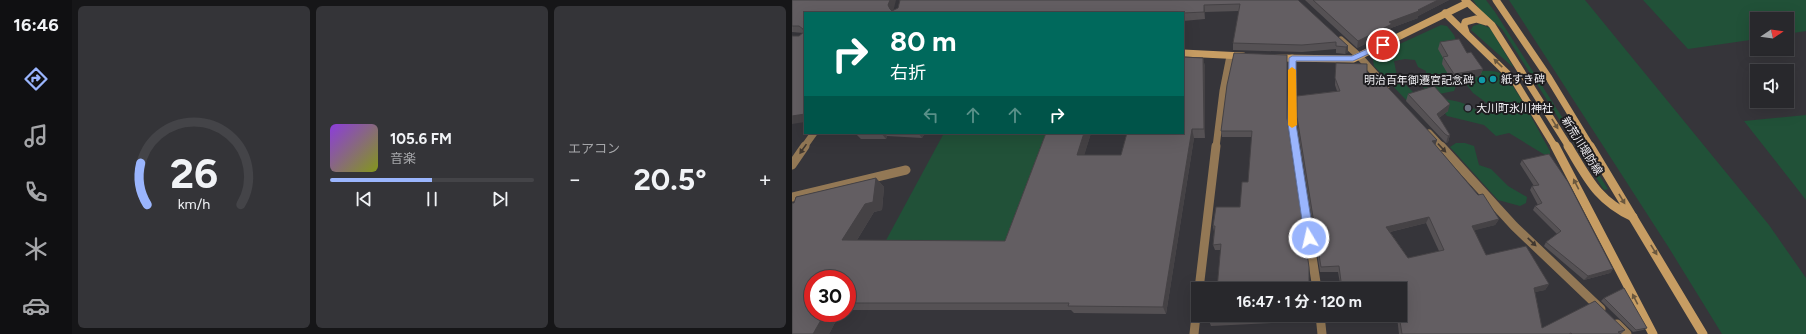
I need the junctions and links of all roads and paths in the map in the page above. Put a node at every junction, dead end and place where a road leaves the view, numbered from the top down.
1 (1496, 0) edge
2 (1466, 2) edge
3 (1445, 13) junction
4 (1492, 25) junction
5 (1333, 32) edge
6 (1467, 33) junction
7 (1184, 53) edge
8 (1230, 56) junction
9 (1253, 56) edge
10 (1359, 56) junction
11 (1269, 57) edge
12 (1292, 58) junction
13 (1390, 91) edge
14 (1422, 126) edge
15 (813, 134) edge
16 (792, 165) edge
17 (906, 170) dead end
18 (792, 197) edge
19 (1633, 217) junction
20 (1200, 282) edge
21 (1316, 282) edge
22 (1195, 322) edge
23 (1321, 322) edge
24 (1194, 334) edge
25 (1322, 334) edge
26 (1627, 334) edge
27 (1653, 334) edge
28 (1703, 334) edge

1 -> 19 street, 新荒川堤防線
2 - 3 street
2 - 4 street, 新荒川堤防線
3 - 6 street
3 - 10 street
4 - 6 street
4 -> 19 street, 新荒川堤防線
5 - 10 street
27 -> 6 street
7 - 8 street
8 - 9 street
8 - 20 street
10 - 12 street
10 - 13 street
11 - 12 street
12 - 21 street
14 -> 26 street
15 -> 16 street
17 - 18 street
19 -> 28 street, 新荒川堤防線
22 - 24 street
23 - 25 street

